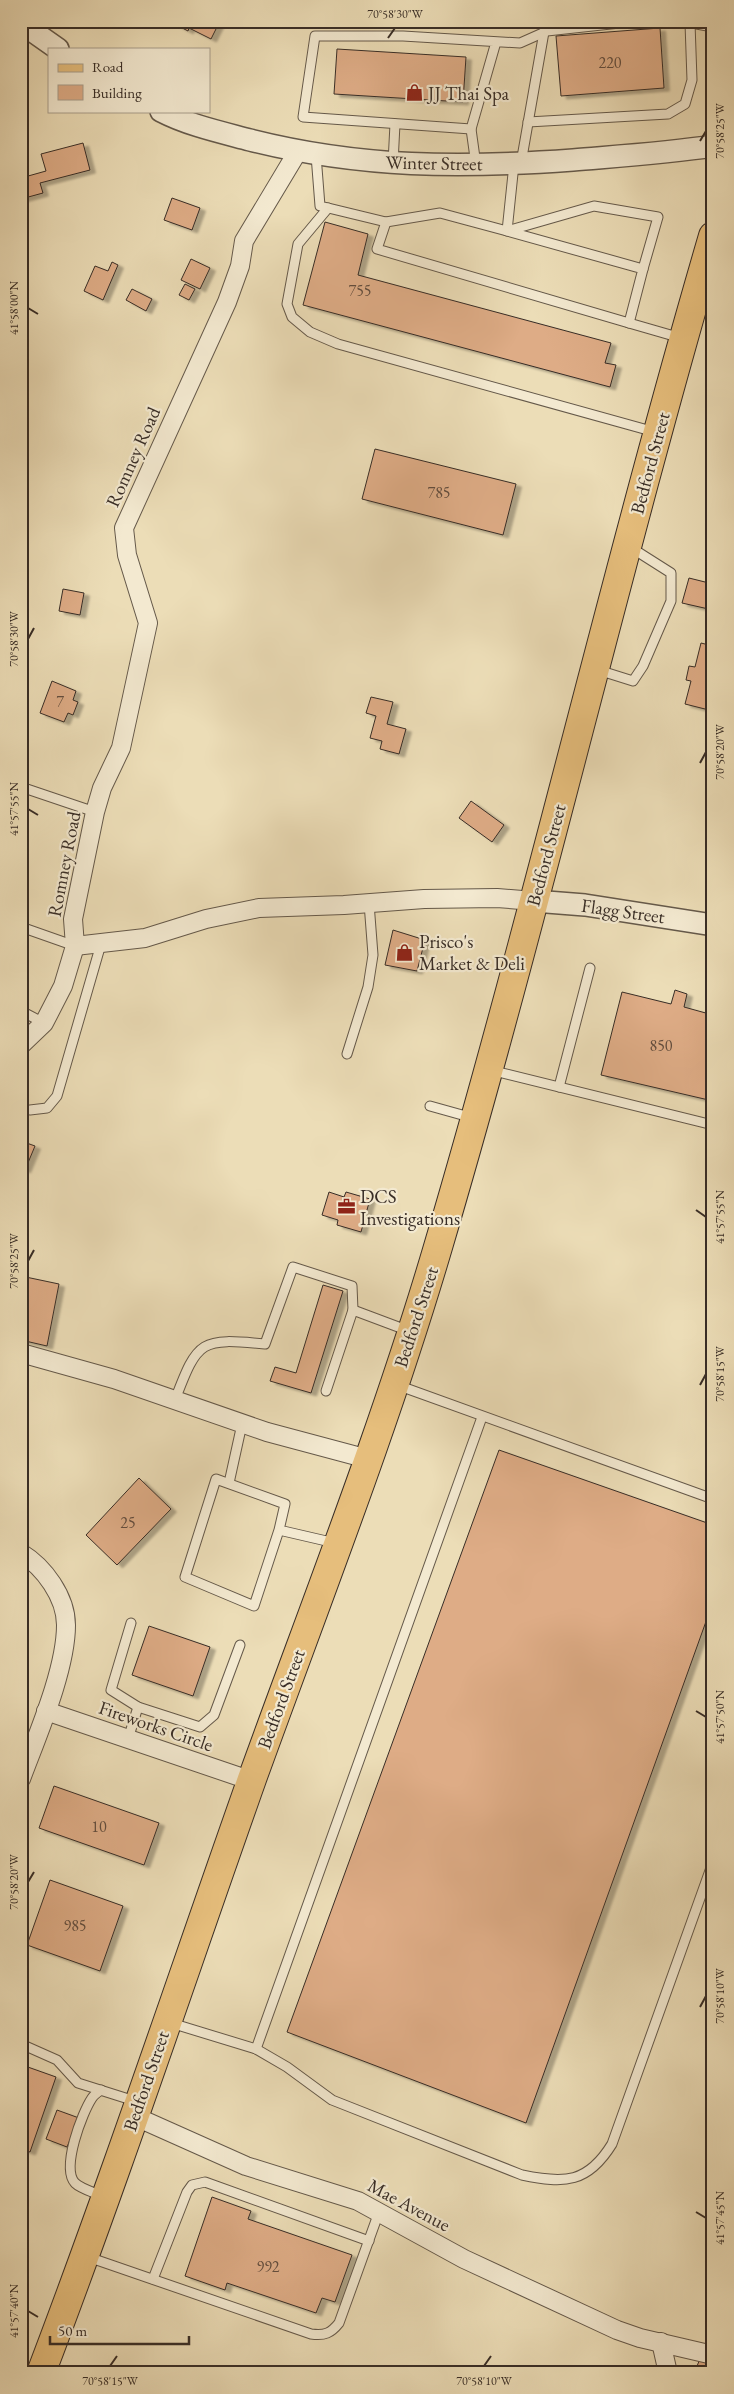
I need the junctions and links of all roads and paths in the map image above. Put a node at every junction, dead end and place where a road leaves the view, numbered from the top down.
1 (638, 21) edge
2 (680, 21) edge
3 (21, 23) edge
4 (690, 23) junction
5 (713, 27) edge
6 (544, 32) junction
7 (496, 42) junction
8 (57, 48) edge
9 (163, 112) edge
10 (528, 122) junction
11 (395, 124) junction
12 (471, 129) junction
13 (713, 146) edge
14 (307, 153) junction
15 (393, 164) junction
16 (517, 164) junction
17 (476, 165) junction
18 (328, 208) junction
19 (386, 222) junction
20 (507, 231) junction
21 (713, 236) edge
22 (643, 269) junction
23 (629, 323) junction
24 (684, 338) junction
25 (658, 433) junction
26 (628, 545) junction
27 (595, 669) junction
28 (21, 787) edge
29 (95, 812) junction
30 (534, 901) junction
31 (369, 903) junction
32 (713, 925) edge
33 (21, 927) edge
34 (101, 944) junction
35 (75, 946) junction
36 (590, 968) dead end
37 (21, 1011) edge
38 (44, 1023) junction
39 (21, 1045) edge
40 (347, 1054) dead end
41 (488, 1069) junction
42 (559, 1087) junction
43 (430, 1106) dead end
44 (30, 1110) dead end
45 (474, 1118) junction
46 (713, 1125) edge
47 (353, 1310) junction
48 (412, 1332) junction
49 (21, 1353) edge
50 (394, 1384) junction
51 (326, 1391) dead end
52 (175, 1400) junction
53 (482, 1417) junction
54 (242, 1424) junction
55 (368, 1459) junction
56 (229, 1483) junction
57 (713, 1499) edge
58 (279, 1530) junction
59 (337, 1544) junction
60 (21, 1552) edge
61 (131, 1623) dead end
62 (240, 1645) dead end
63 (138, 1707) junction
64 (46, 1711) junction
65 (128, 1739) junction
66 (21, 1779) edge
67 (252, 1781) junction
68 (713, 1862) edge
69 (167, 2021) junction
70 (21, 2044) edge
71 (256, 2049) junction
72 (101, 2090) junction
73 (136, 2109) junction
74 (106, 2198) junction
75 (379, 2212) junction
76 (369, 2240) junction
77 (84, 2255) junction
78 (153, 2279) junction
79 (661, 2342) junction
80 (713, 2355) edge
81 (41, 2373) edge
82 (668, 2373) edge

1 - 6 lane
2 - 4 lane
3 - 8 street
4 - 5 lane
4 - 10 lane
6 - 7 lane
6 - 10 lane
7 - 11 lane
7 - 12 lane
9 - 14 street, Winter Street
10 - 16 lane
11 - 12 lane
11 - 15 lane
12 - 17 lane
13 - 16 street, Winter Street
14 - 15 street, Winter Street
14 - 18 lane
14 - 29 street, Romney Road
15 - 17 street, Winter Street
16 - 17 street, Winter Street
16 - 20 lane
18 - 19 lane
18 - 25 lane
19 - 20 lane
19 - 23 lane
20 - 22 lane
20 - 22 lane
21 - 24 main road, Bedford Street
22 - 23 lane
23 - 24 lane
24 - 25 main road, Bedford Street
25 - 26 main road, Bedford Street
26 - 27 main road, Bedford Street
26 - 27 lane
27 - 30 main road, Bedford Street
28 - 29 lane
29 - 35 street, Romney Road
30 - 31 street
30 - 32 street, Flagg Street
30 - 41 main road, Bedford Street
31 - 34 street
31 - 40 lane
33 - 35 lane
34 - 35 street
34 - 44 lane
35 - 38 street, Romney Road
36 - 42 lane
37 - 38 lane
38 - 39 street, Romney Road
41 - 42 lane
41 - 45 main road, Bedford Street
42 - 46 lane
43 - 45 lane
45 - 48 main road, Bedford Street
47 - 48 lane
47 - 51 lane
47 - 52 lane
48 - 50 main road, Bedford Street
49 - 52 street
50 - 53 lane
50 - 55 main road, Bedford Street
52 - 54 street
53 - 57 lane
53 - 71 lane
54 - 55 street
54 - 56 lane
55 - 59 main road, Bedford Street
56 - 58 lane
56 - 58 lane
58 - 59 lane
59 - 67 main road, Bedford Street
60 - 64 street
61 - 63 lane
62 - 63 lane
63 - 65 lane
64 - 65 street, Fireworks Circle
64 - 66 street
65 - 67 street, Fireworks Circle
67 - 69 main road, Bedford Street
68 - 71 lane
69 - 71 lane
69 - 73 main road, Bedford Street
70 - 72 lane
72 - 73 lane
72 - 74 lane
73 - 74 main road, Bedford Street
73 - 75 street, Mae Avenue
74 - 77 main road, Bedford Street
75 - 76 lane
75 - 79 street, Mae Avenue
76 - 78 lane
76 - 78 lane
77 - 78 lane
77 - 81 main road, Bedford Street
79 - 80 street, Mae Avenue
79 - 82 street

